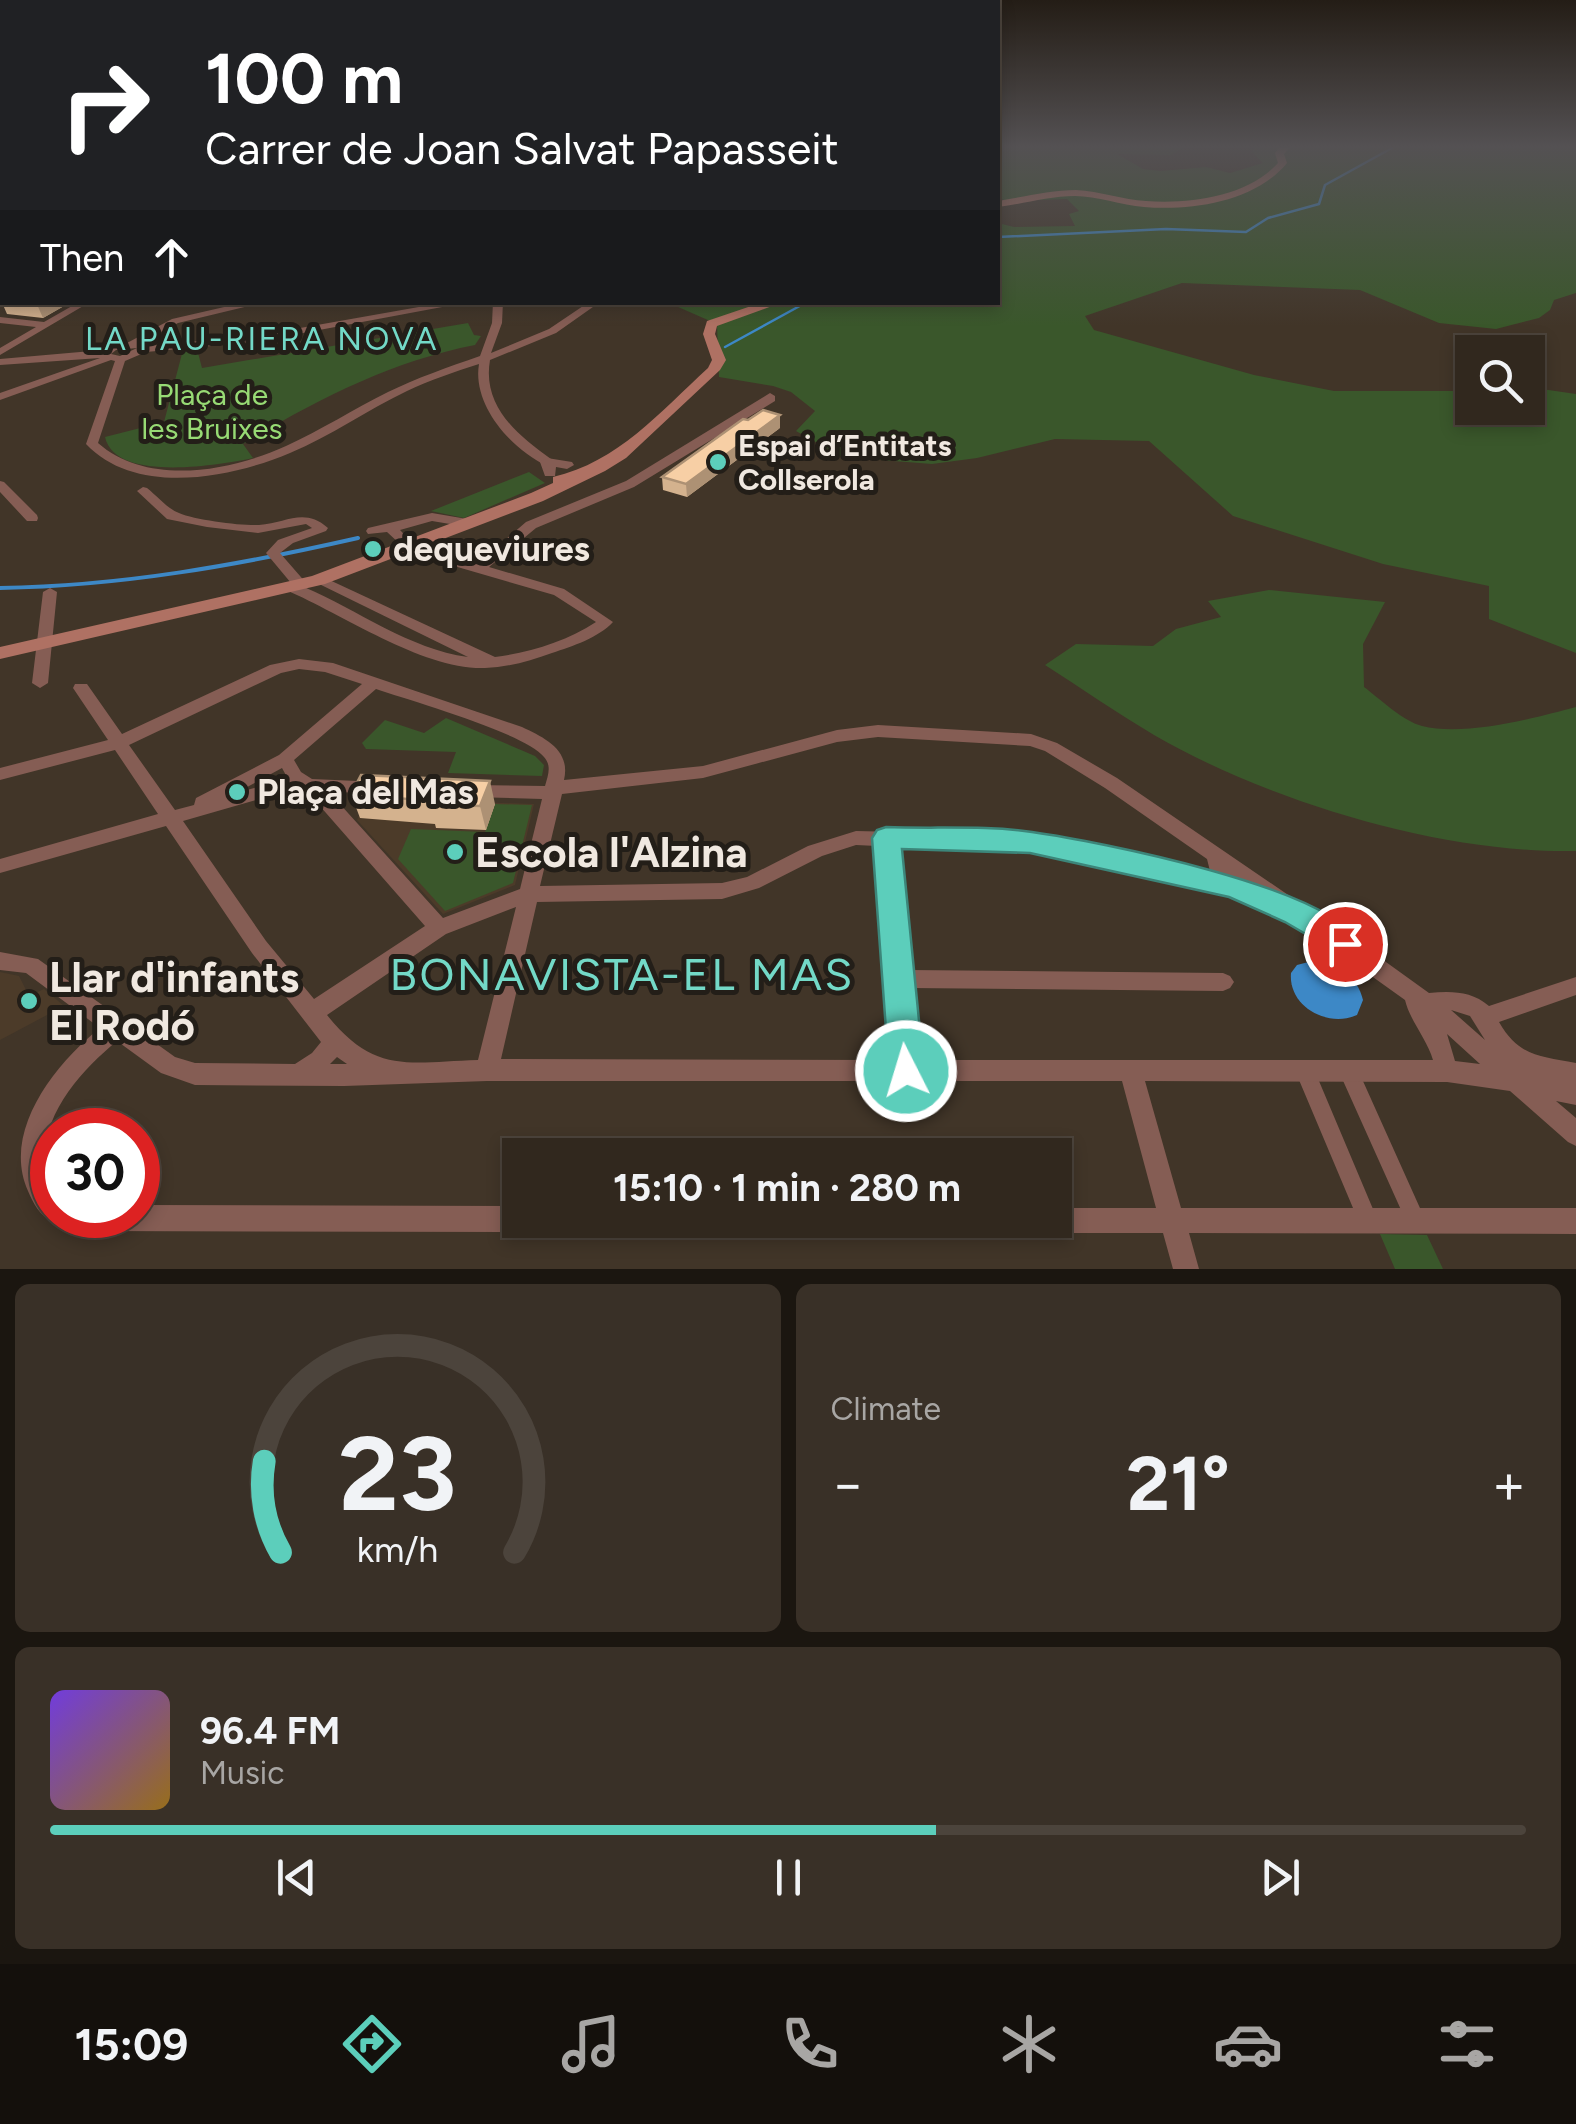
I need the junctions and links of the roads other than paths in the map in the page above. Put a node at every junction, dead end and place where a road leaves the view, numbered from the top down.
1 (81, 305) edge
2 (247, 305) edge
3 (448, 305) edge
4 (498, 305) edge
5 (592, 305) edge
6 (768, 305) edge
7 (0, 320) edge
8 (44, 325) junction
9 (130, 344) junction
10 (144, 350) junction
11 (0, 352) edge
12 (104, 356) junction
13 (121, 359) junction
14 (484, 360) junction
15 (0, 362) edge
16 (0, 396) edge
17 (770, 396) dead end
18 (549, 470) junction
19 (571, 472) junction
20 (0, 485) edge
21 (143, 491) dead end
22 (537, 497) junction
23 (32, 518) dead end
24 (468, 523) junction
25 (394, 526) junction
26 (373, 530) dead end
27 (407, 546) junction
28 (480, 568) junction
29 (303, 584) junction
30 (50, 592) dead end
31 (384, 612) junction
32 (367, 624) junction
33 (44, 643) junction
34 (0, 653) edge
35 (470, 653) junction
36 (452, 661) junction
37 (504, 664) junction
38 (40, 683) dead end
39 (374, 683) junction
40 (80, 688) dead end
41 (118, 743) junction
42 (285, 759) junction
43 (0, 774) edge
44 (305, 784) junction
45 (396, 788) edge
46 (456, 790) edge
47 (554, 790) junction
48 (178, 816) junction
49 (886, 838) junction
50 (1216, 857) junction
51 (0, 866) edge
52 (1207, 880) junction
53 (529, 894) junction
54 (1318, 925) junction
55 (439, 928) junction
56 (0, 961) edge
57 (899, 979) junction
58 (1223, 982) dead end
59 (1399, 985) junction
60 (1576, 986) edge
61 (1426, 1003) junction
62 (312, 1012) junction
63 (1486, 1018) junction
64 (116, 1028) junction
65 (334, 1042) junction
66 (487, 1070) junction
67 (906, 1071) junction
68 (1305, 1071) junction
69 (1448, 1071) junction
70 (391, 1072) junction
71 (1349, 1072) junction
72 (1131, 1073) junction
73 (299, 1074) junction
74 (1576, 1074) edge
75 (1517, 1083) junction
76 (1576, 1095) edge
77 (39, 1108) edge
78 (30, 1131) edge
79 (1574, 1131) edge
80 (30, 1182) edge
81 (160, 1218) edge
82 (502, 1219) edge
83 (1576, 1221) edge
84 (1072, 1222) edge
85 (1172, 1222) junction
86 (1369, 1222) junction
87 (1418, 1223) junction
88 (1186, 1269) edge

1 - 8 street
2 - 9 street
3 - 10 street
4 - 14 street
5 - 14 street
6 - 19 main road
7 - 8 street
8 - 11 street
9 - 10 street
9 - 12 street
10 - 13 street
12 - 13 street
12 - 15 street
12 - 16 street
13 - 14 street
14 - 18 street
17 - 28 street
18 - 19 main road
18 - 22 main road
19 - 22 main road
20 - 23 street
21 - 29 street
22 - 24 main road
24 - 25 street
24 - 27 main road
25 - 26 street
25 - 27 street
27 - 28 street
27 - 29 main road
28 - 37 street
29 - 31 street
29 - 32 street
29 - 33 main road
30 - 33 street
31 - 32 street
31 - 35 street
32 - 36 street
33 - 34 main road
33 - 38 street
35 - 36 street
35 - 37 street
36 - 37 street
39 - 41 street
39 - 42 street
39 - 47 street
40 - 41 street
41 - 43 street
41 - 48 street
42 - 44 street
42 - 48 street
44 - 45 street
44 - 48 street
44 - 55 street
46 - 47 street
47 - 50 street
47 - 53 street
48 - 51 street
48 - 62 street
49 - 52 street
49 - 53 street
49 - 57 street
50 - 52 street
50 - 54 street
52 - 54 street
53 - 55 street
53 - 66 street
54 - 59 street
55 - 62 street
56 - 64 street
57 - 58 street
57 - 67 street
59 - 61 street
59 - 69 street
60 - 63 street
61 - 63 street
61 - 75 street
62 - 65 street
63 - 74 street
64 - 73 street
64 - 77 street
65 - 70 street
65 - 73 street
66 - 67 street
66 - 70 street
67 - 72 street
68 - 71 street
68 - 72 street
68 - 86 street
69 - 71 street
69 - 75 street
70 - 73 street
71 - 87 street
72 - 85 street
75 - 76 street
75 - 79 street
76 - 79 street
78 - 80 street
81 - 82 street
83 - 87 street
84 - 85 street
85 - 86 street
85 - 88 street
86 - 87 street

